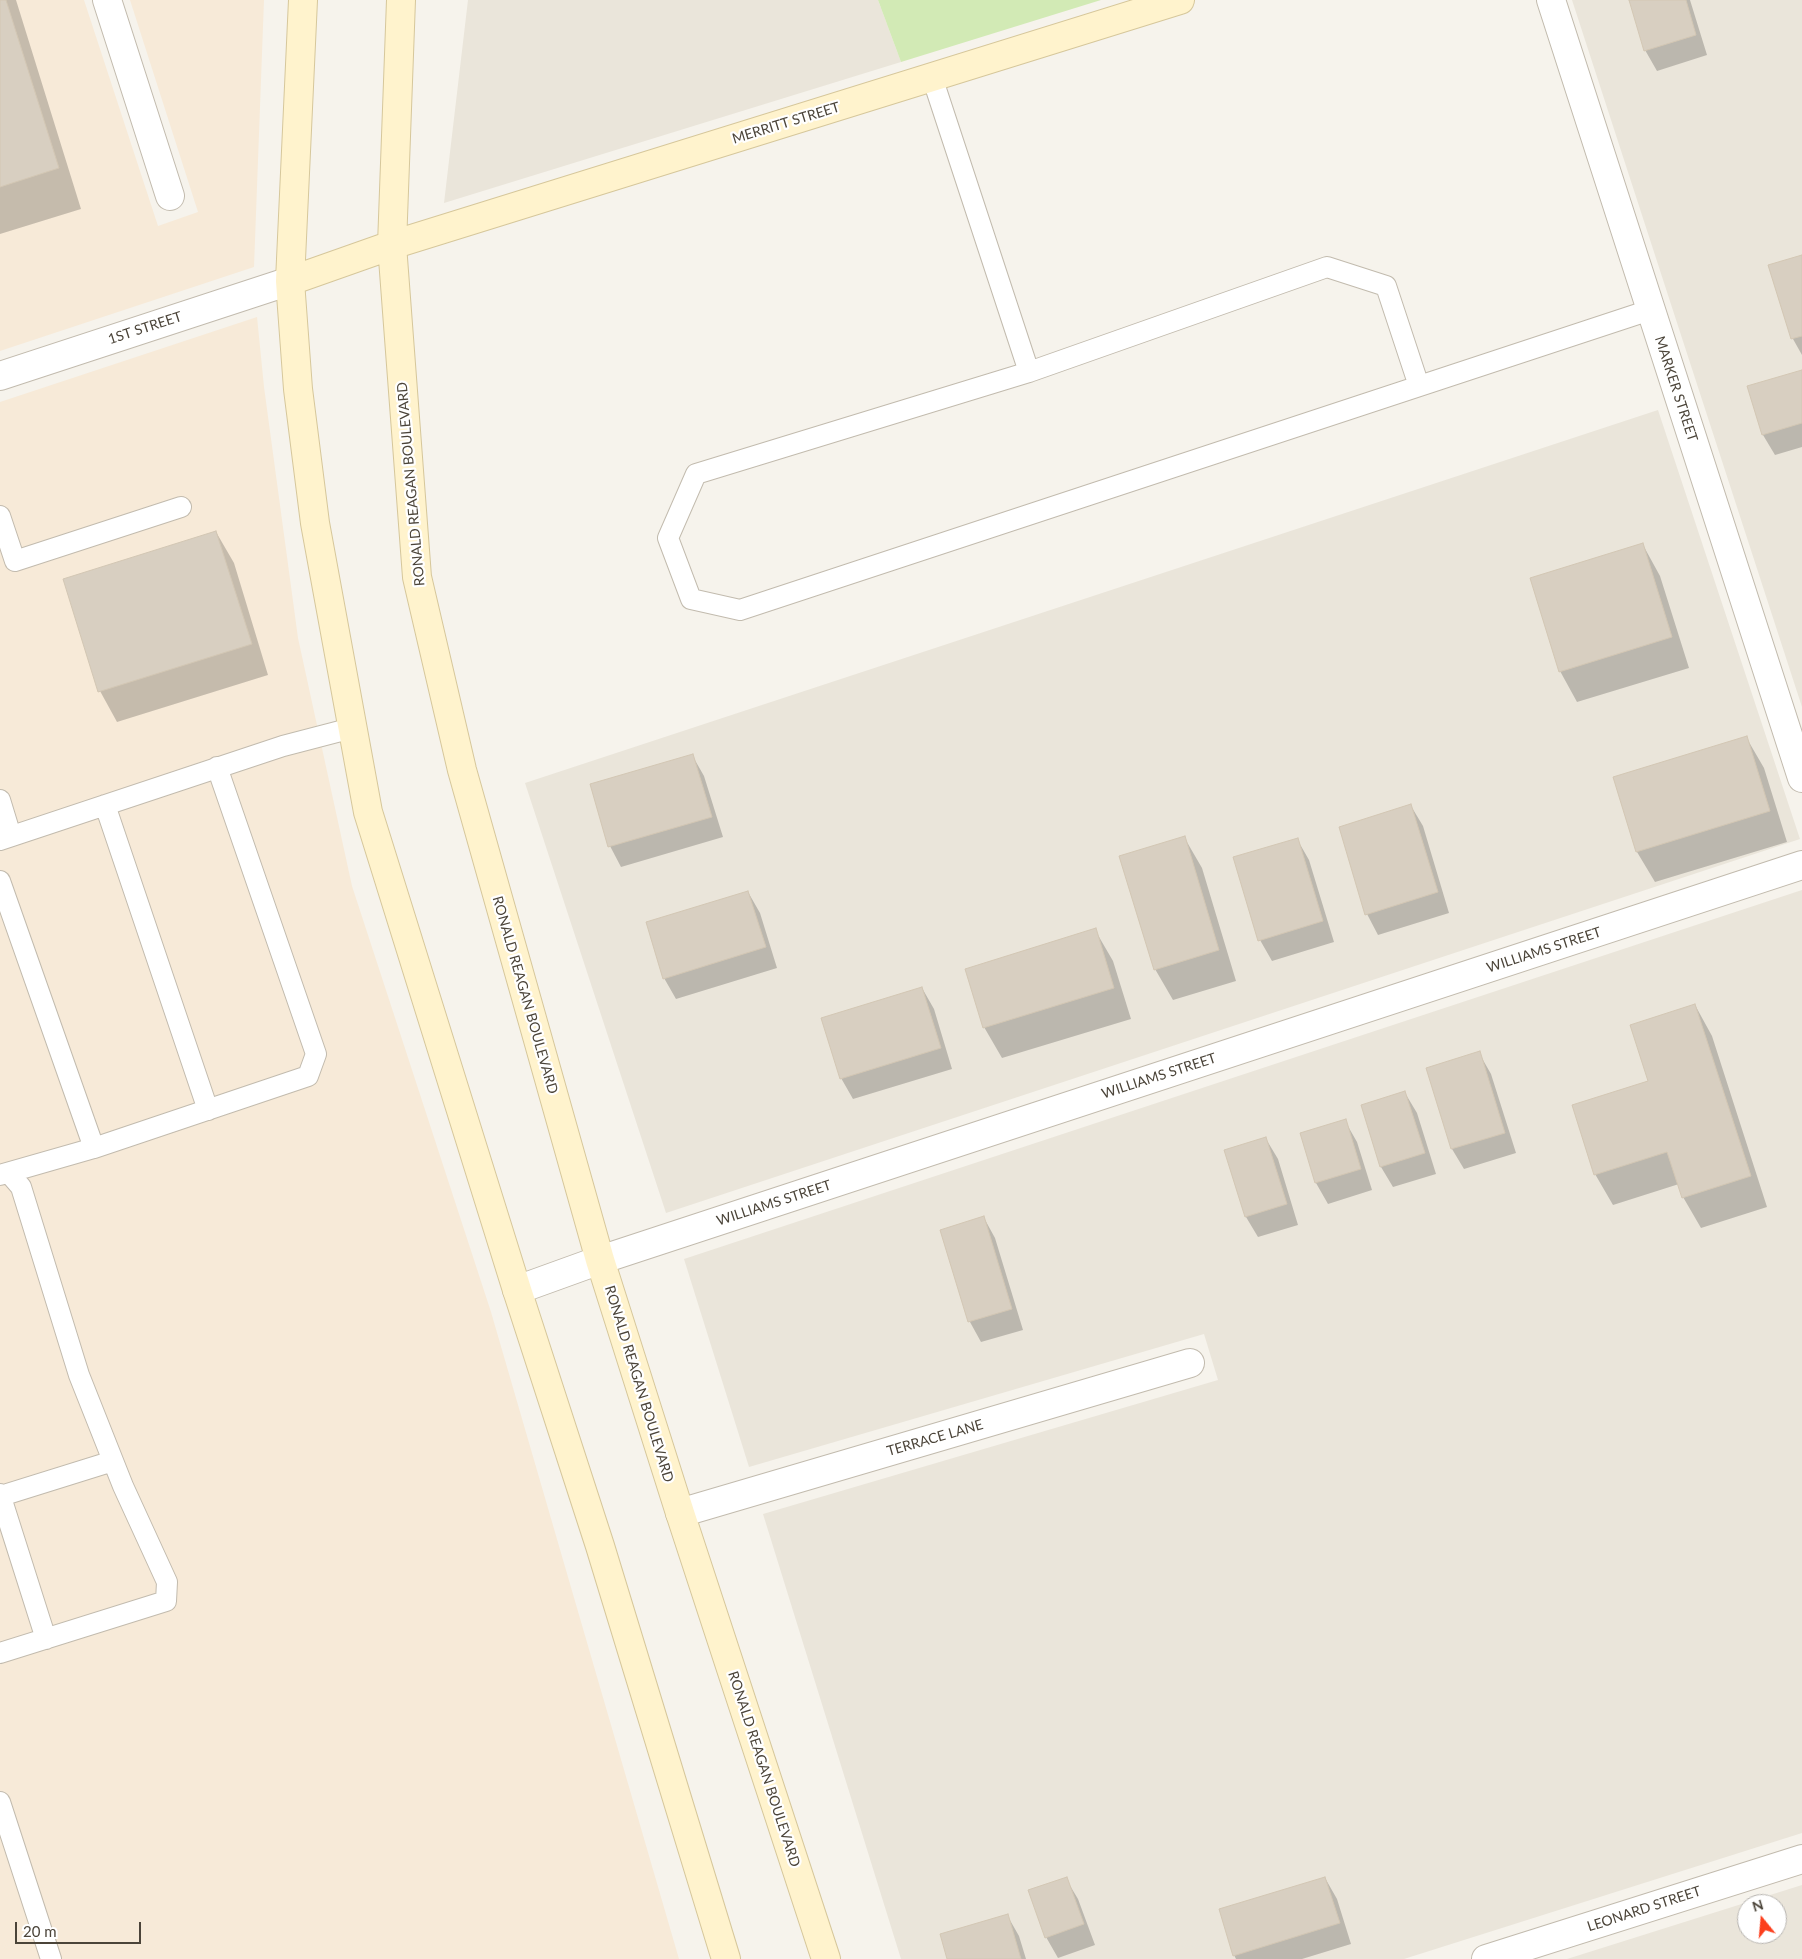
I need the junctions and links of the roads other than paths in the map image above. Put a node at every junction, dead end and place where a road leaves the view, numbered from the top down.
1 (107, 0) edge
2 (303, 0) edge
3 (401, 0) edge
4 (1180, 0) edge
5 (1551, 0) edge
6 (932, 77) junction
7 (170, 196) dead end
8 (392, 245) junction
9 (290, 281) junction
10 (1650, 310) junction
11 (1029, 372) junction
12 (0, 376) edge
13 (1419, 386) junction
14 (181, 507) dead end
15 (0, 516) edge
16 (352, 728) junction
17 (217, 767) junction
18 (1802, 778) edge
19 (0, 800) edge
20 (105, 805) junction
21 (6, 838) edge
22 (1802, 865) edge
23 (0, 881) edge
24 (208, 1110) junction
25 (94, 1148) junction
26 (5, 1174) edge
27 (600, 1260) junction
28 (517, 1290) junction
29 (1190, 1363) dead end
30 (113, 1461) junction
31 (0, 1495) edge
32 (680, 1513) junction
33 (46, 1639) junction
34 (0, 1653) edge
35 (0, 1802) edge
36 (1802, 1859) edge
37 (51, 1959) edge
38 (726, 1959) edge
39 (826, 1959) edge
40 (1486, 1959) edge

1 - 7 street
2 - 9 main road
3 - 8 main road, RONALD REAGAN BOULEVARD
4 - 6 main road, MERRITT STREET
5 - 10 street, MARKER STREET
6 - 8 main road, MERRITT STREET
6 - 11 lane
8 - 9 main road, MERRITT STREET
8 - 27 main road, RONALD REAGAN BOULEVARD
9 - 12 street, 1ST STREET
9 - 16 main road
10 - 13 lane
10 - 18 street, MARKER STREET
11 - 13 lane
11 - 13 lane
14 - 15 lane
16 - 17 lane
16 - 28 main road
17 - 20 lane
17 - 24 lane
19 - 21 lane
20 - 21 lane
20 - 24 lane
22 - 27 street, WILLIAMS STREET
23 - 25 lane
24 - 25 lane
25 - 26 lane
26 - 30 lane
27 - 28 street, WILLIAMS STREET
27 - 32 main road, RONALD REAGAN BOULEVARD
28 - 38 main road
29 - 32 street, TERRACE LANE
30 - 31 lane
30 - 33 lane
31 - 33 lane
32 - 39 main road, RONALD REAGAN BOULEVARD
33 - 34 lane
35 - 37 lane
36 - 40 street, LEONARD STREET

